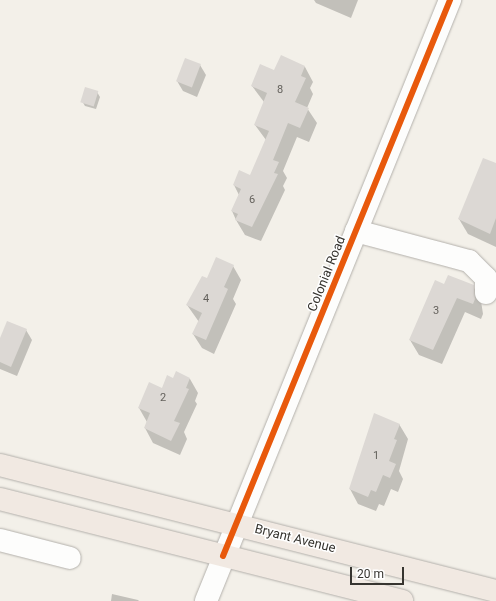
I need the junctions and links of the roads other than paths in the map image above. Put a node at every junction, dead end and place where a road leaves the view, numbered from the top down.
1 (450, 0) edge
2 (356, 231) junction
3 (486, 294) dead end
4 (0, 465) edge
5 (0, 499) edge
6 (237, 525) junction
7 (0, 540) edge
8 (223, 556) junction
9 (70, 558) dead end
10 (496, 591) edge
11 (206, 601) edge
12 (402, 601) edge

1 - 2 street, Colonial Road
2 - 3 street
2 - 6 street, Colonial Road
4 - 6 main road, Bryant Avenue
5 - 8 main road
6 - 8 street, Colonial Road
6 - 10 main road, Bryant Avenue
7 - 9 street
8 - 11 street, Colonial Road
8 - 12 main road

